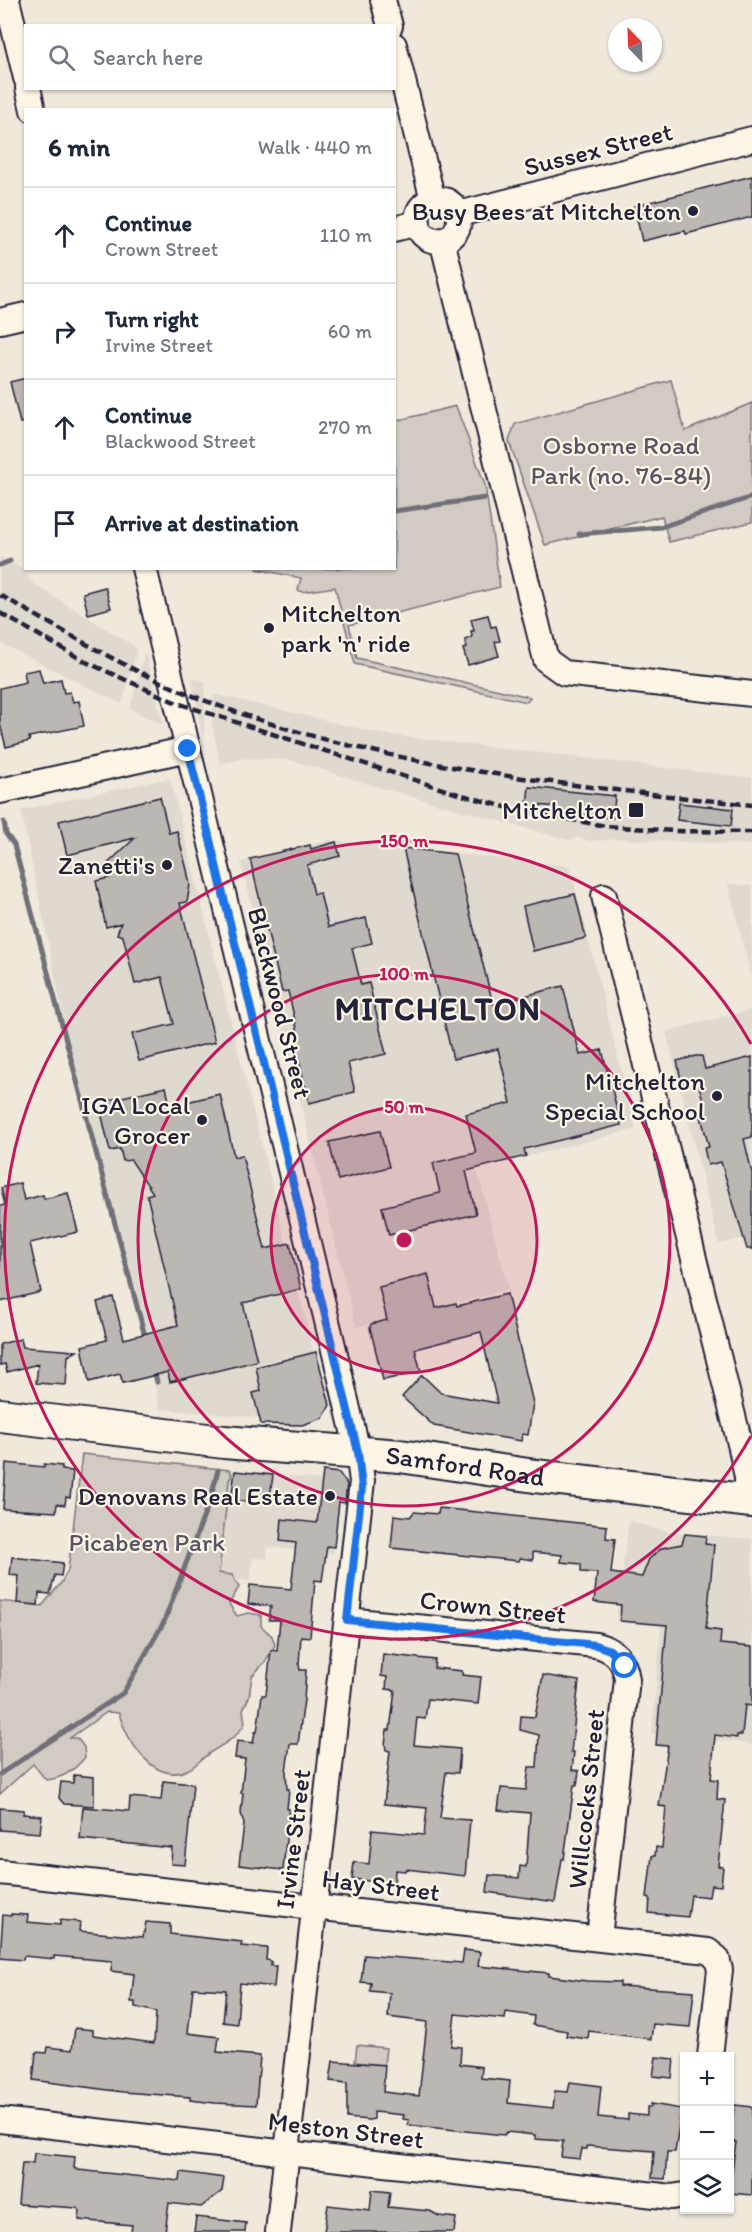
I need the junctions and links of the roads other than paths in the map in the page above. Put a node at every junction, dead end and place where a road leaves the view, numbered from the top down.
1 (7, 0) edge
2 (383, 0) edge
3 (389, 24) edge
4 (396, 53) edge
5 (24, 70) edge
6 (28, 90) edge
7 (33, 108) edge
8 (752, 139) edge
9 (433, 200) junction
10 (459, 214) junction
11 (418, 223) junction
12 (396, 228) edge
13 (442, 240) junction
14 (24, 315) edge
15 (0, 321) edge
16 (144, 570) edge
17 (752, 694) edge
18 (188, 749) junction
19 (0, 792) edge
20 (604, 896) dead end
21 (0, 1415) edge
22 (358, 1452) junction
23 (749, 1501) edge
24 (347, 1620) junction
25 (625, 1666) joint
26 (0, 1872) edge
27 (314, 1906) junction
28 (599, 1938) junction
29 (710, 2052) edge
30 (0, 2120) edge
31 (288, 2152) junction
32 (680, 2196) edge
33 (278, 2232) edge

1 - 5 street
2 - 3 street
4 - 9 street
6 - 7 street
8 - 10 street, Sussex Street
9 - 10 street
9 - 11 street
10 - 13 street
11 - 12 street
11 - 13 street
13 - 17 street
14 - 15 street
16 - 18 street, Blackwood Street
18 - 19 street
18 - 22 street, Blackwood Street
20 - 23 street
21 - 22 main road, Samford Road
22 - 23 main road, Samford Road
22 - 24 street, Irvine Street
24 - 25 street, Crown Street
24 - 27 street, Irvine Street
25 - 28 street, Willcocks Street
26 - 27 street, Hay Street
27 - 28 street, Hay Street
27 - 31 street, Irvine Street
28 - 29 street, Hay Street
30 - 31 street, Meston Street
31 - 32 street, Meston Street
31 - 33 street, Irvine Street

